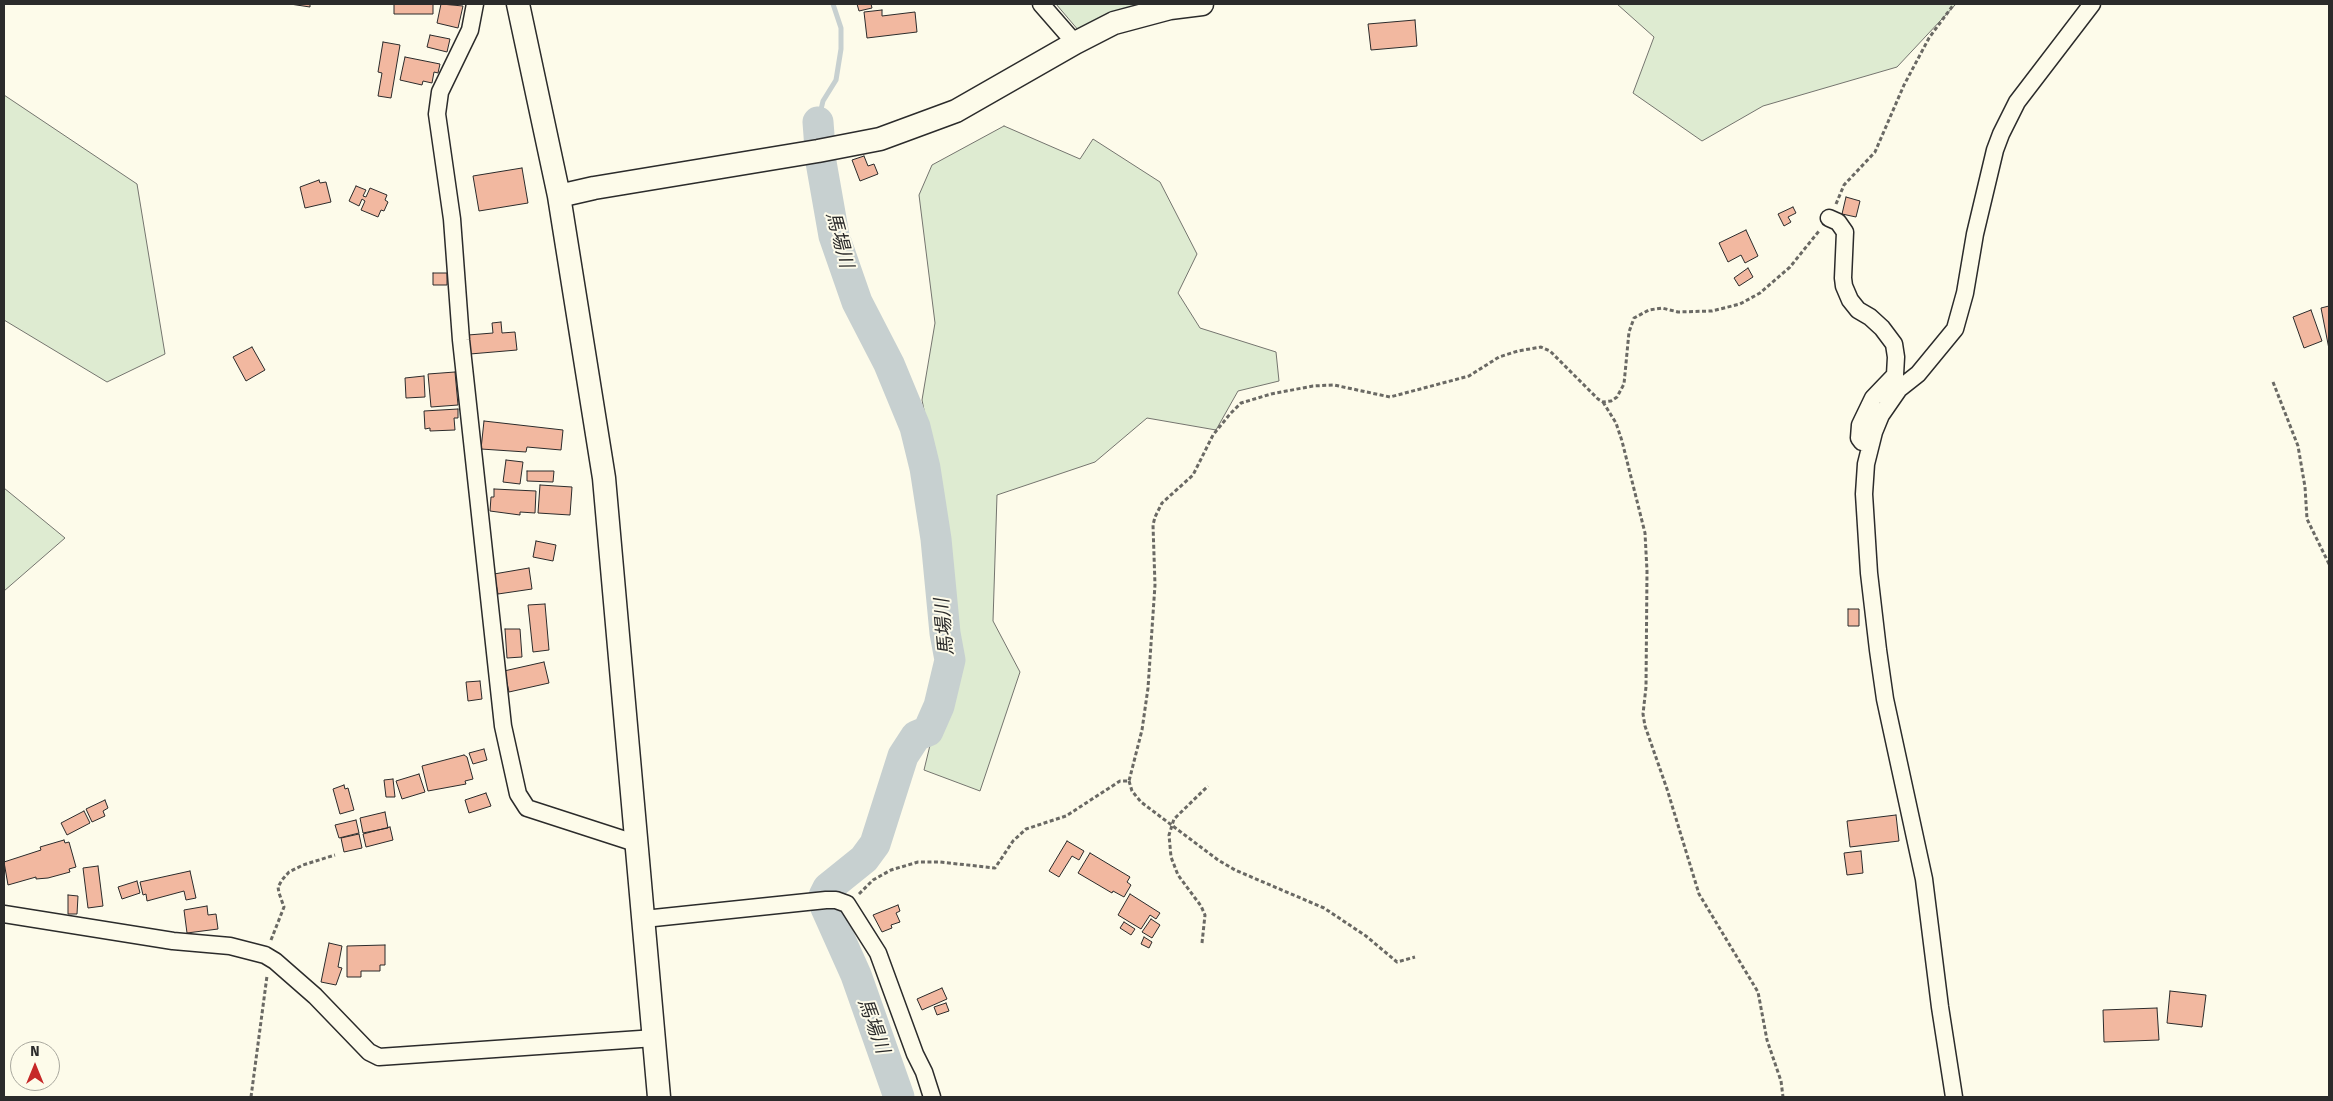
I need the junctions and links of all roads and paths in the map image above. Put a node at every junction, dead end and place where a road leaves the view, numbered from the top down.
1 (475, 4) edge
2 (518, 4) edge
3 (1041, 4) edge
4 (1202, 4) edge
5 (1954, 4) edge
6 (2092, 4) edge
7 (1075, 43) junction
8 (560, 196) junction
9 (1829, 218) junction
10 (2273, 382) dead end
11 (1603, 402) junction
12 (1871, 443) junction
13 (2329, 564) edge
14 (1129, 781) junction
15 (1208, 786) dead end
16 (1171, 825) junction
17 (636, 843) junction
18 (847, 904) junction
19 (4, 914) edge
20 (644, 919) junction
21 (1202, 943) dead end
22 (1415, 957) dead end
23 (654, 1038) junction
24 (659, 1097) edge
25 (932, 1097) edge
26 (1783, 1097) edge
27 (1954, 1097) edge

1 - 17 street
2 - 8 street
3 - 7 street
4 - 7 street
5 - 9 path
6 - 12 street
7 - 8 street
8 - 17 street
9 - 11 path
9 - 12 street
10 - 13 path
11 - 14 path
11 - 26 path
12 - 27 street
14 - 16 path
14 - 18 path
15 - 16 path
16 - 21 path
16 - 22 path
17 - 20 street
18 - 20 street
18 - 25 street
19 - 23 street
20 - 23 street
23 - 24 street

